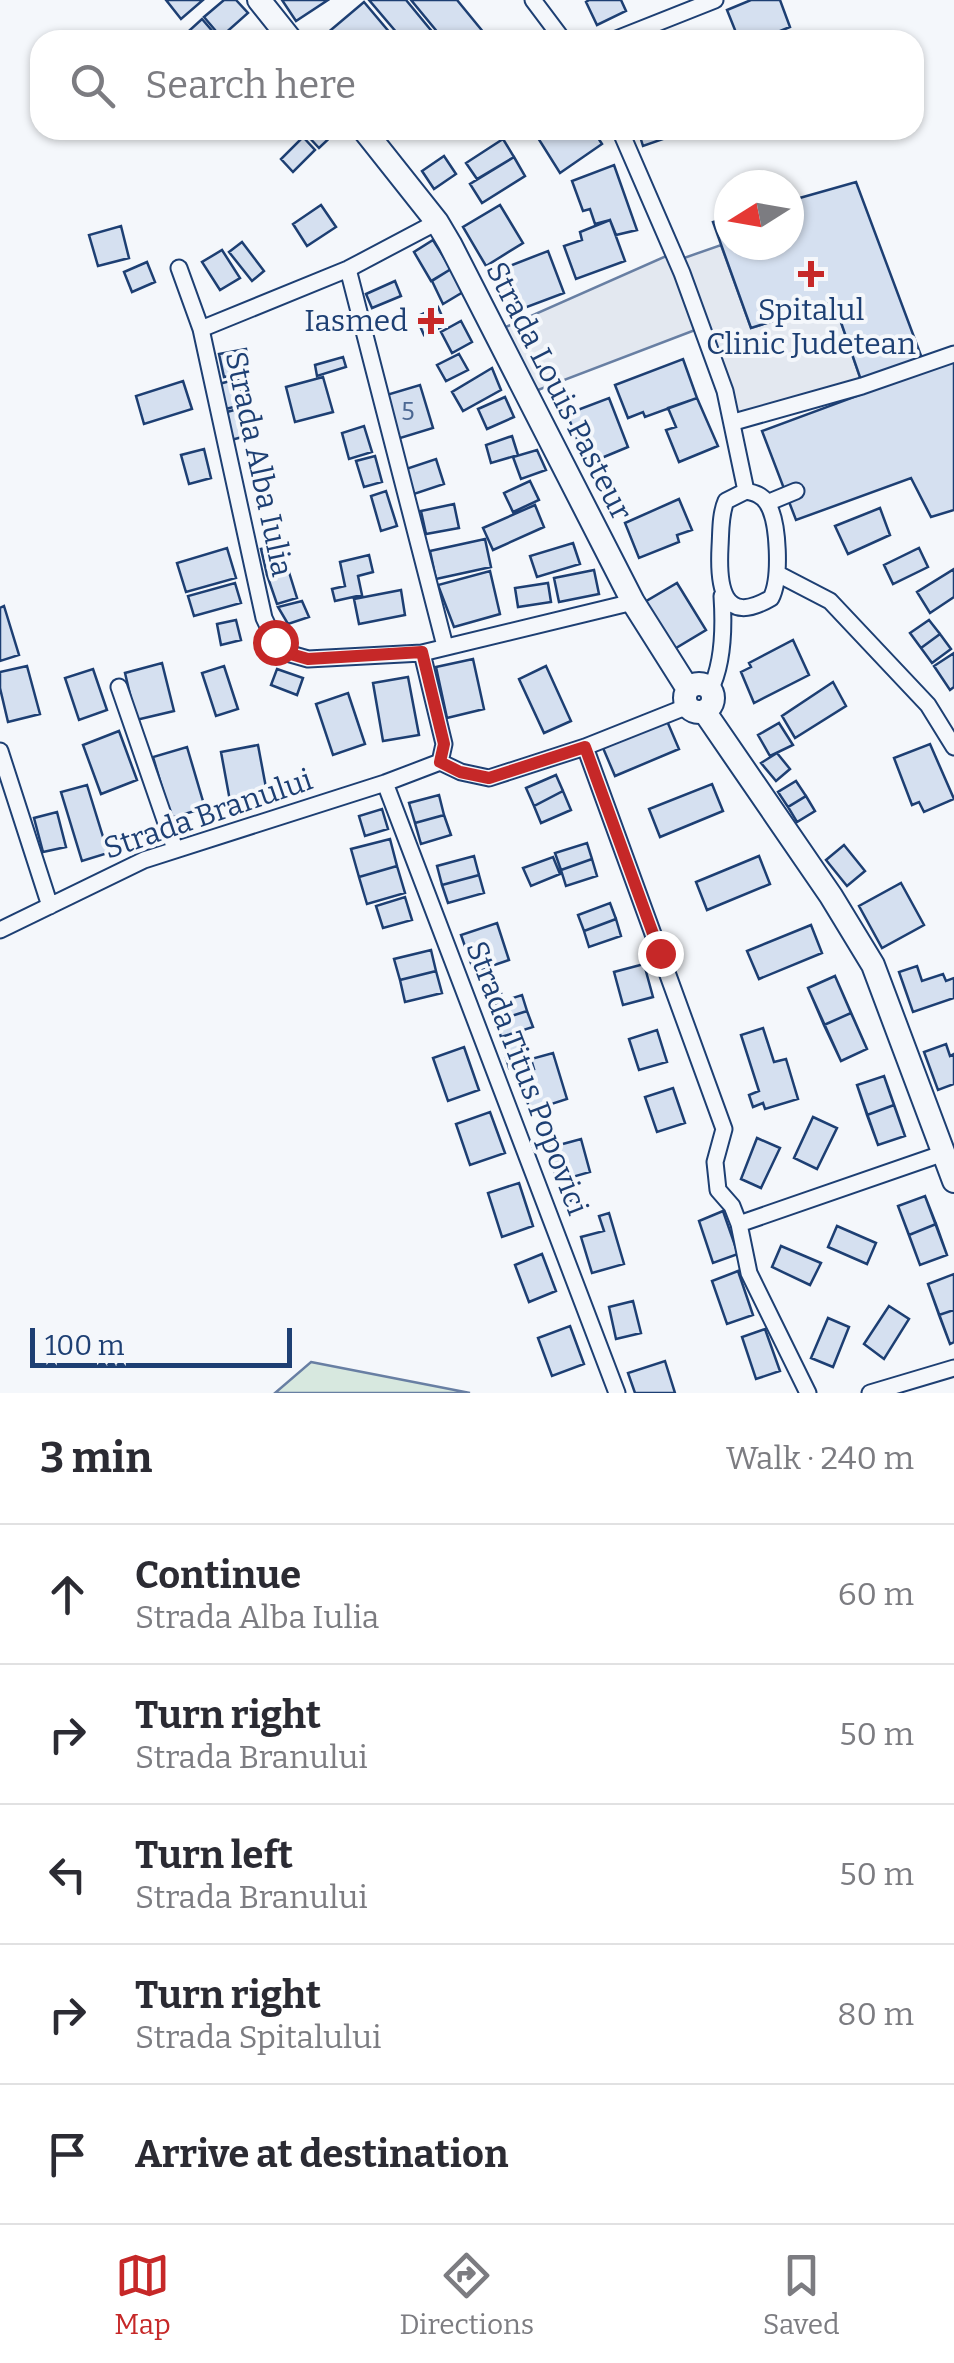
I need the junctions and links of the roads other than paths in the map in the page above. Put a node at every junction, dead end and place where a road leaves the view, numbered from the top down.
1 (259, 0) edge
2 (534, 0) edge
3 (715, 0) edge
4 (284, 30) edge
5 (556, 30) edge
6 (639, 30) edge
7 (372, 140) edge
8 (624, 140) edge
9 (437, 222) junction
10 (179, 268) dead end
11 (348, 269) junction
12 (202, 328) junction
13 (954, 354) edge
14 (734, 422) junction
15 (746, 491) junction
16 (796, 491) dead end
17 (767, 503) junction
18 (778, 574) junction
19 (799, 585) junction
20 (722, 589) junction
21 (771, 598) junction
22 (633, 602) junction
23 (744, 607) junction
24 (723, 628) junction
25 (445, 646) junction
26 (422, 652) junction
27 (119, 688) dead end
28 (697, 699) junction
29 (585, 747) junction
30 (954, 747) edge
31 (0, 751) edge
32 (440, 762) junction
33 (385, 784) junction
34 (175, 850) junction
35 (50, 906) junction
36 (0, 930) edge
37 (944, 1153) junction
38 (954, 1180) edge
39 (739, 1224) junction
40 (954, 1368) edge
41 (617, 1393) edge
42 (808, 1393) edge
43 (870, 1393) edge

1 - 4 main road
2 - 5 street
3 - 6 street
7 - 9 main road, Strada Louis Pasteur
8 - 14 street
9 - 11 street
9 - 22 main road, Strada Louis Pasteur
10 - 12 street, Strada Alba Iulia
11 - 12 street
11 - 25 street
12 - 26 street, Strada Alba Iulia
13 - 14 street
14 - 15 street
15 - 17 street
15 - 20 street
16 - 17 street
17 - 18 street
18 - 19 street
18 - 21 street
19 - 21 street
19 - 30 street
20 - 23 street
20 - 24 street
21 - 23 street
22 - 25 street
22 - 28 main road, Strada Louis Pasteur
23 - 24 street
24 - 28 street
25 - 26 street
26 - 32 street
27 - 34 street
28 - 29 street
28 - 37 main road, Strada Louis Pasteur
29 - 32 street
29 - 39 street
31 - 35 street
32 - 33 street, Strada Branului
33 - 34 street, Strada Branului
33 - 41 street, Strada Titus Popovici
34 - 35 street, Strada Branului
35 - 36 street, Strada Branului
37 - 38 main road, Strada Louis Pasteur
37 - 39 street
39 - 42 street
40 - 43 street

